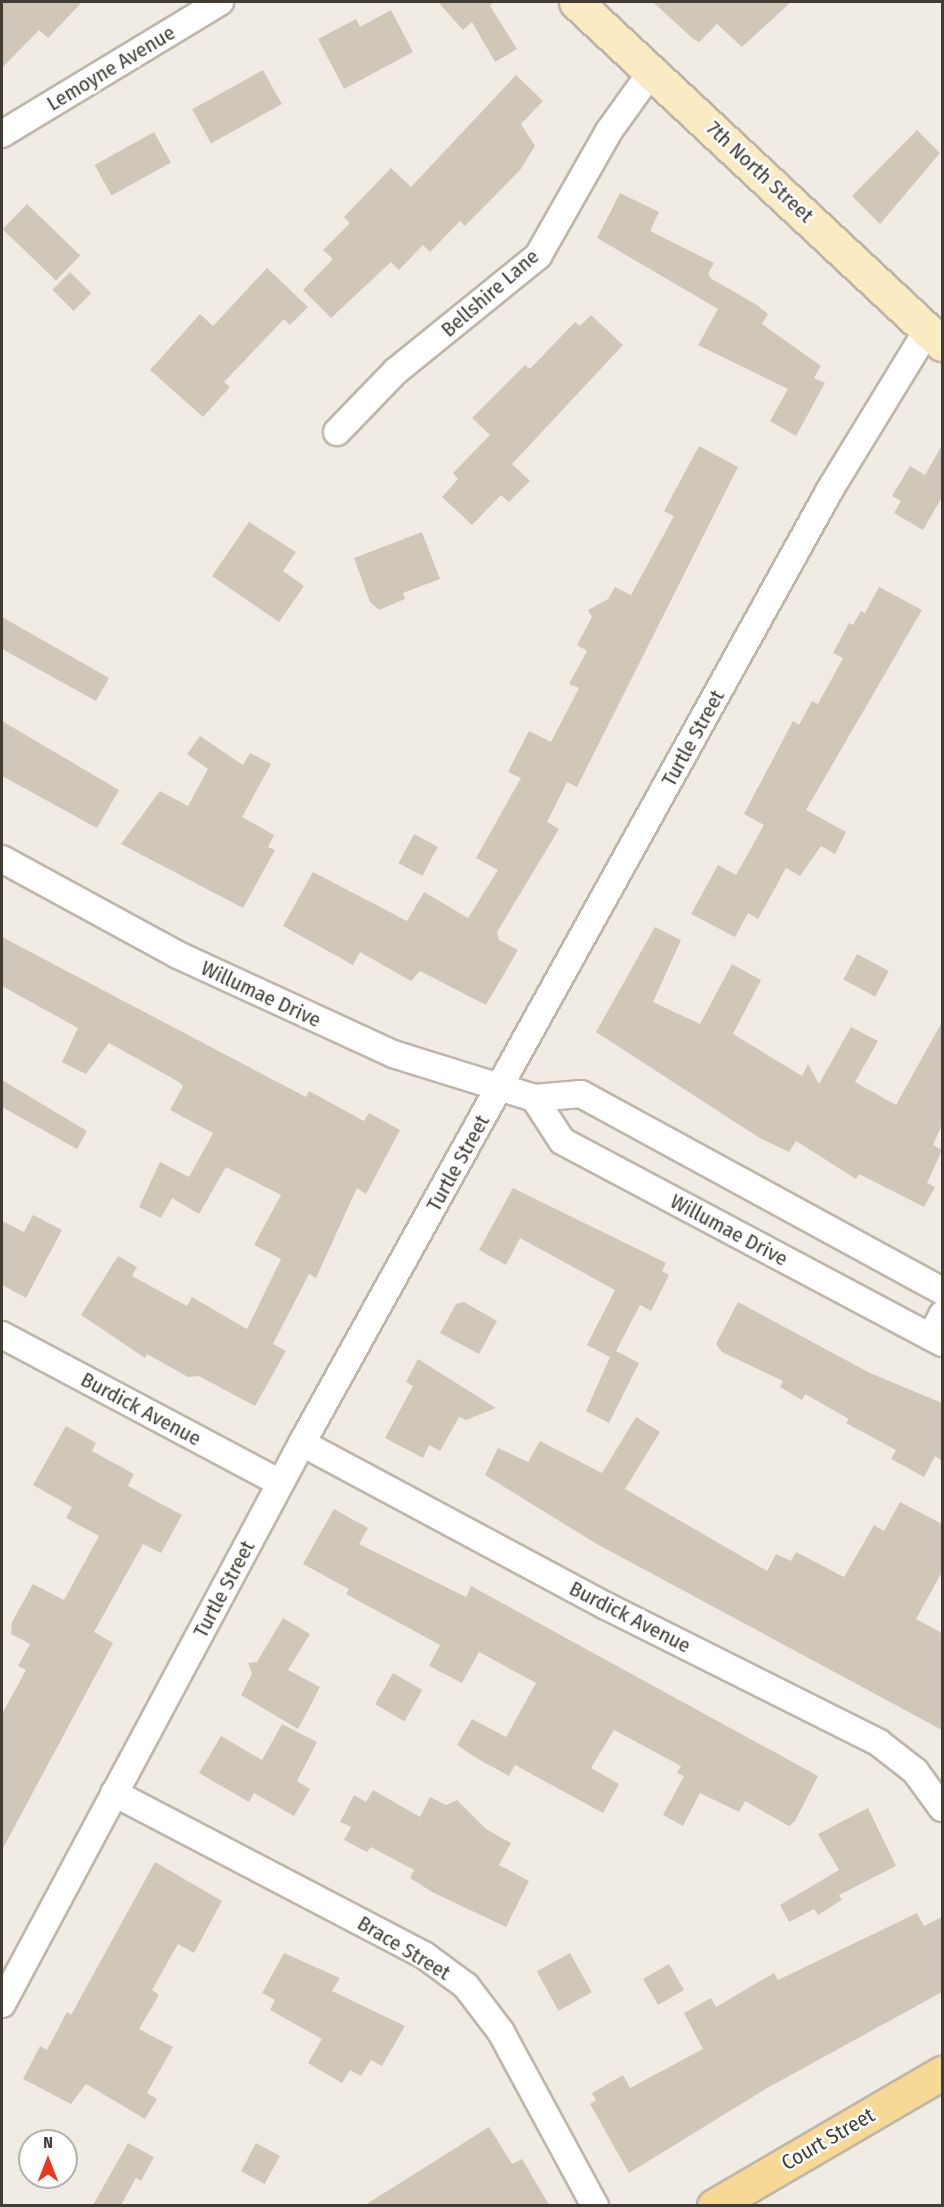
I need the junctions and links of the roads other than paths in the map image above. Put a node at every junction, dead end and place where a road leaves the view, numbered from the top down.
1 (219, 2) edge
2 (576, 2) edge
3 (652, 71) junction
4 (2, 134) edge
5 (935, 337) edge
6 (337, 432) dead end
7 (2, 859) edge
8 (501, 1087) junction
9 (534, 1098) junction
10 (942, 1291) edge
11 (942, 1315) edge
12 (2, 1335) edge
13 (937, 1340) edge
14 (302, 1443) junction
15 (280, 1483) junction
16 (114, 1793) junction
17 (942, 1808) edge
18 (2, 2004) edge
19 (942, 2073) edge
20 (595, 2205) edge
21 (714, 2205) edge

1 - 4 street, Lemoyne Avenue
2 - 3 street, 7th North Street
3 - 5 street, 7th North Street
3 - 6 street, Bellshire Lane
5 - 8 street, Turtle Street
7 - 8 street, Willumae Drive
8 - 9 street, Willumae Drive
8 - 14 street, Turtle Street
9 - 10 street, Willumae Drive
9 - 13 street, Willumae Drive
11 - 13 street
12 - 15 street, Burdick Avenue
14 - 15 street, Turtle Street
14 - 17 street, Burdick Avenue
15 - 16 street, Turtle Street
16 - 18 street, Turtle Street
16 - 20 street, Brace Street
19 - 21 main road, Court Street

